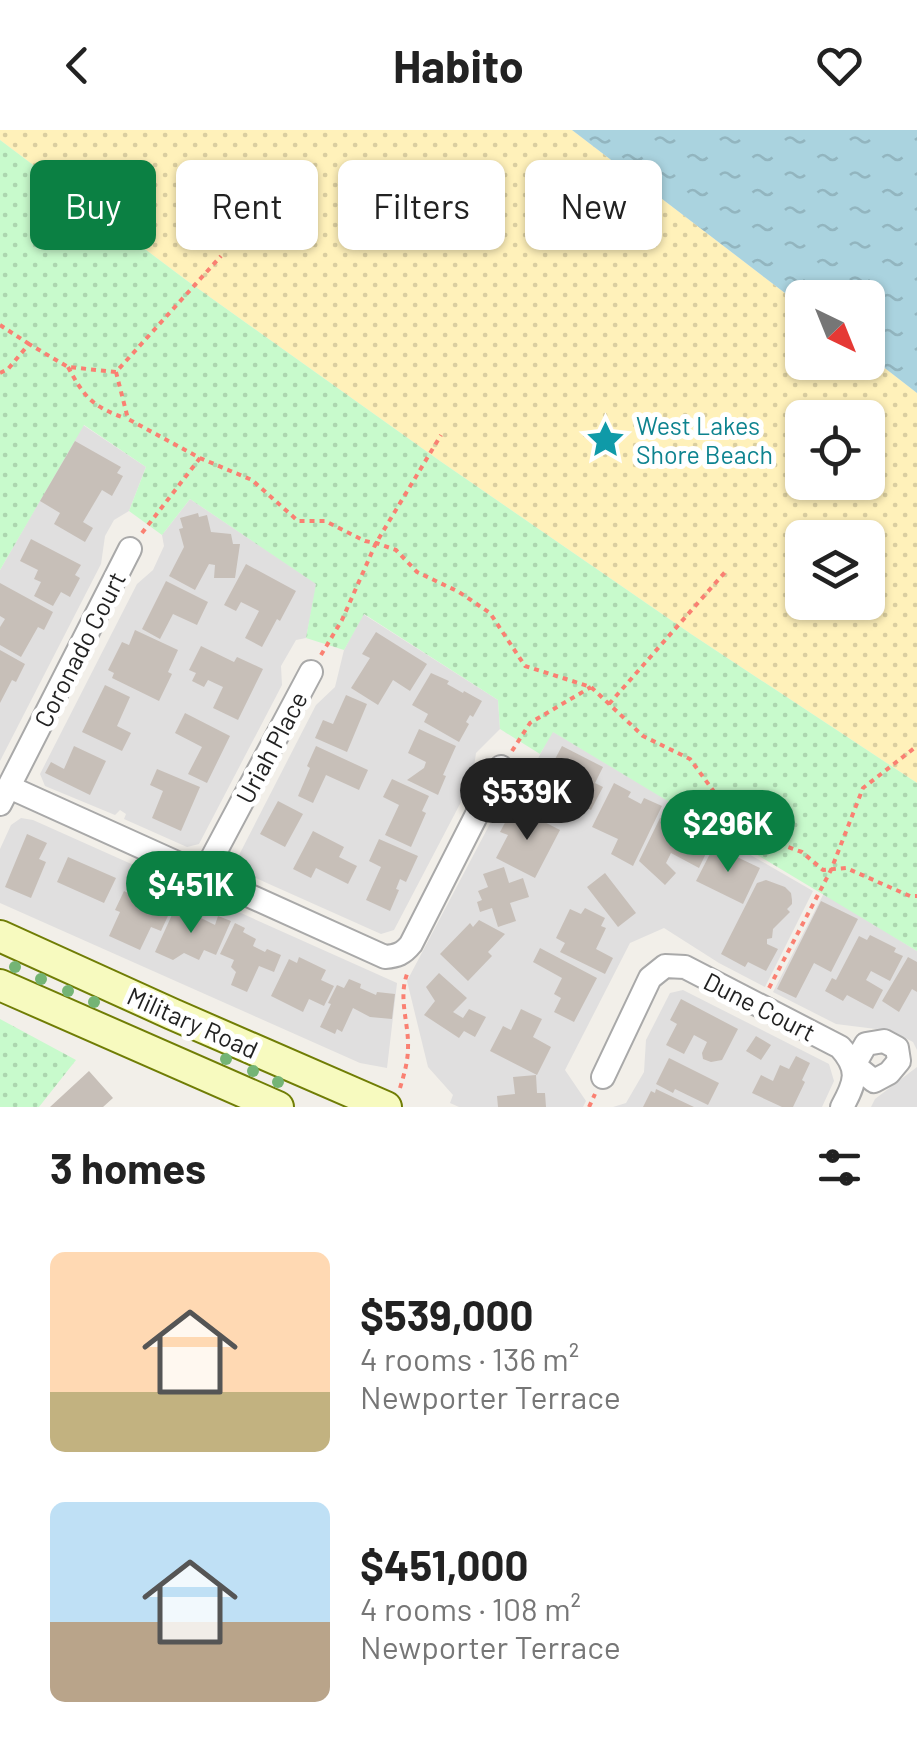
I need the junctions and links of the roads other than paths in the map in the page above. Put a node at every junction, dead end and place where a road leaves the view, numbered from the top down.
1 (130, 548) road end
2 (311, 672) road end
3 (501, 767) road end
4 (4, 795) edge
5 (202, 875) junction
6 (0, 936) edge
7 (0, 986) edge
8 (172, 1014) junction
9 (155, 1054) junction
10 (603, 1077) dead end
11 (392, 1102) edge
12 (278, 1107) edge
13 (842, 1107) edge

1 - 4 street, Coronado Court
2 - 5 street, Uriah Place
3 - 5 street
4 - 5 street
6 - 8 main road, Military Road
7 - 9 main road, Military Road
8 - 9 main road
8 - 11 main road, Military Road
9 - 12 main road, Military Road
10 - 13 street, Dune Court

